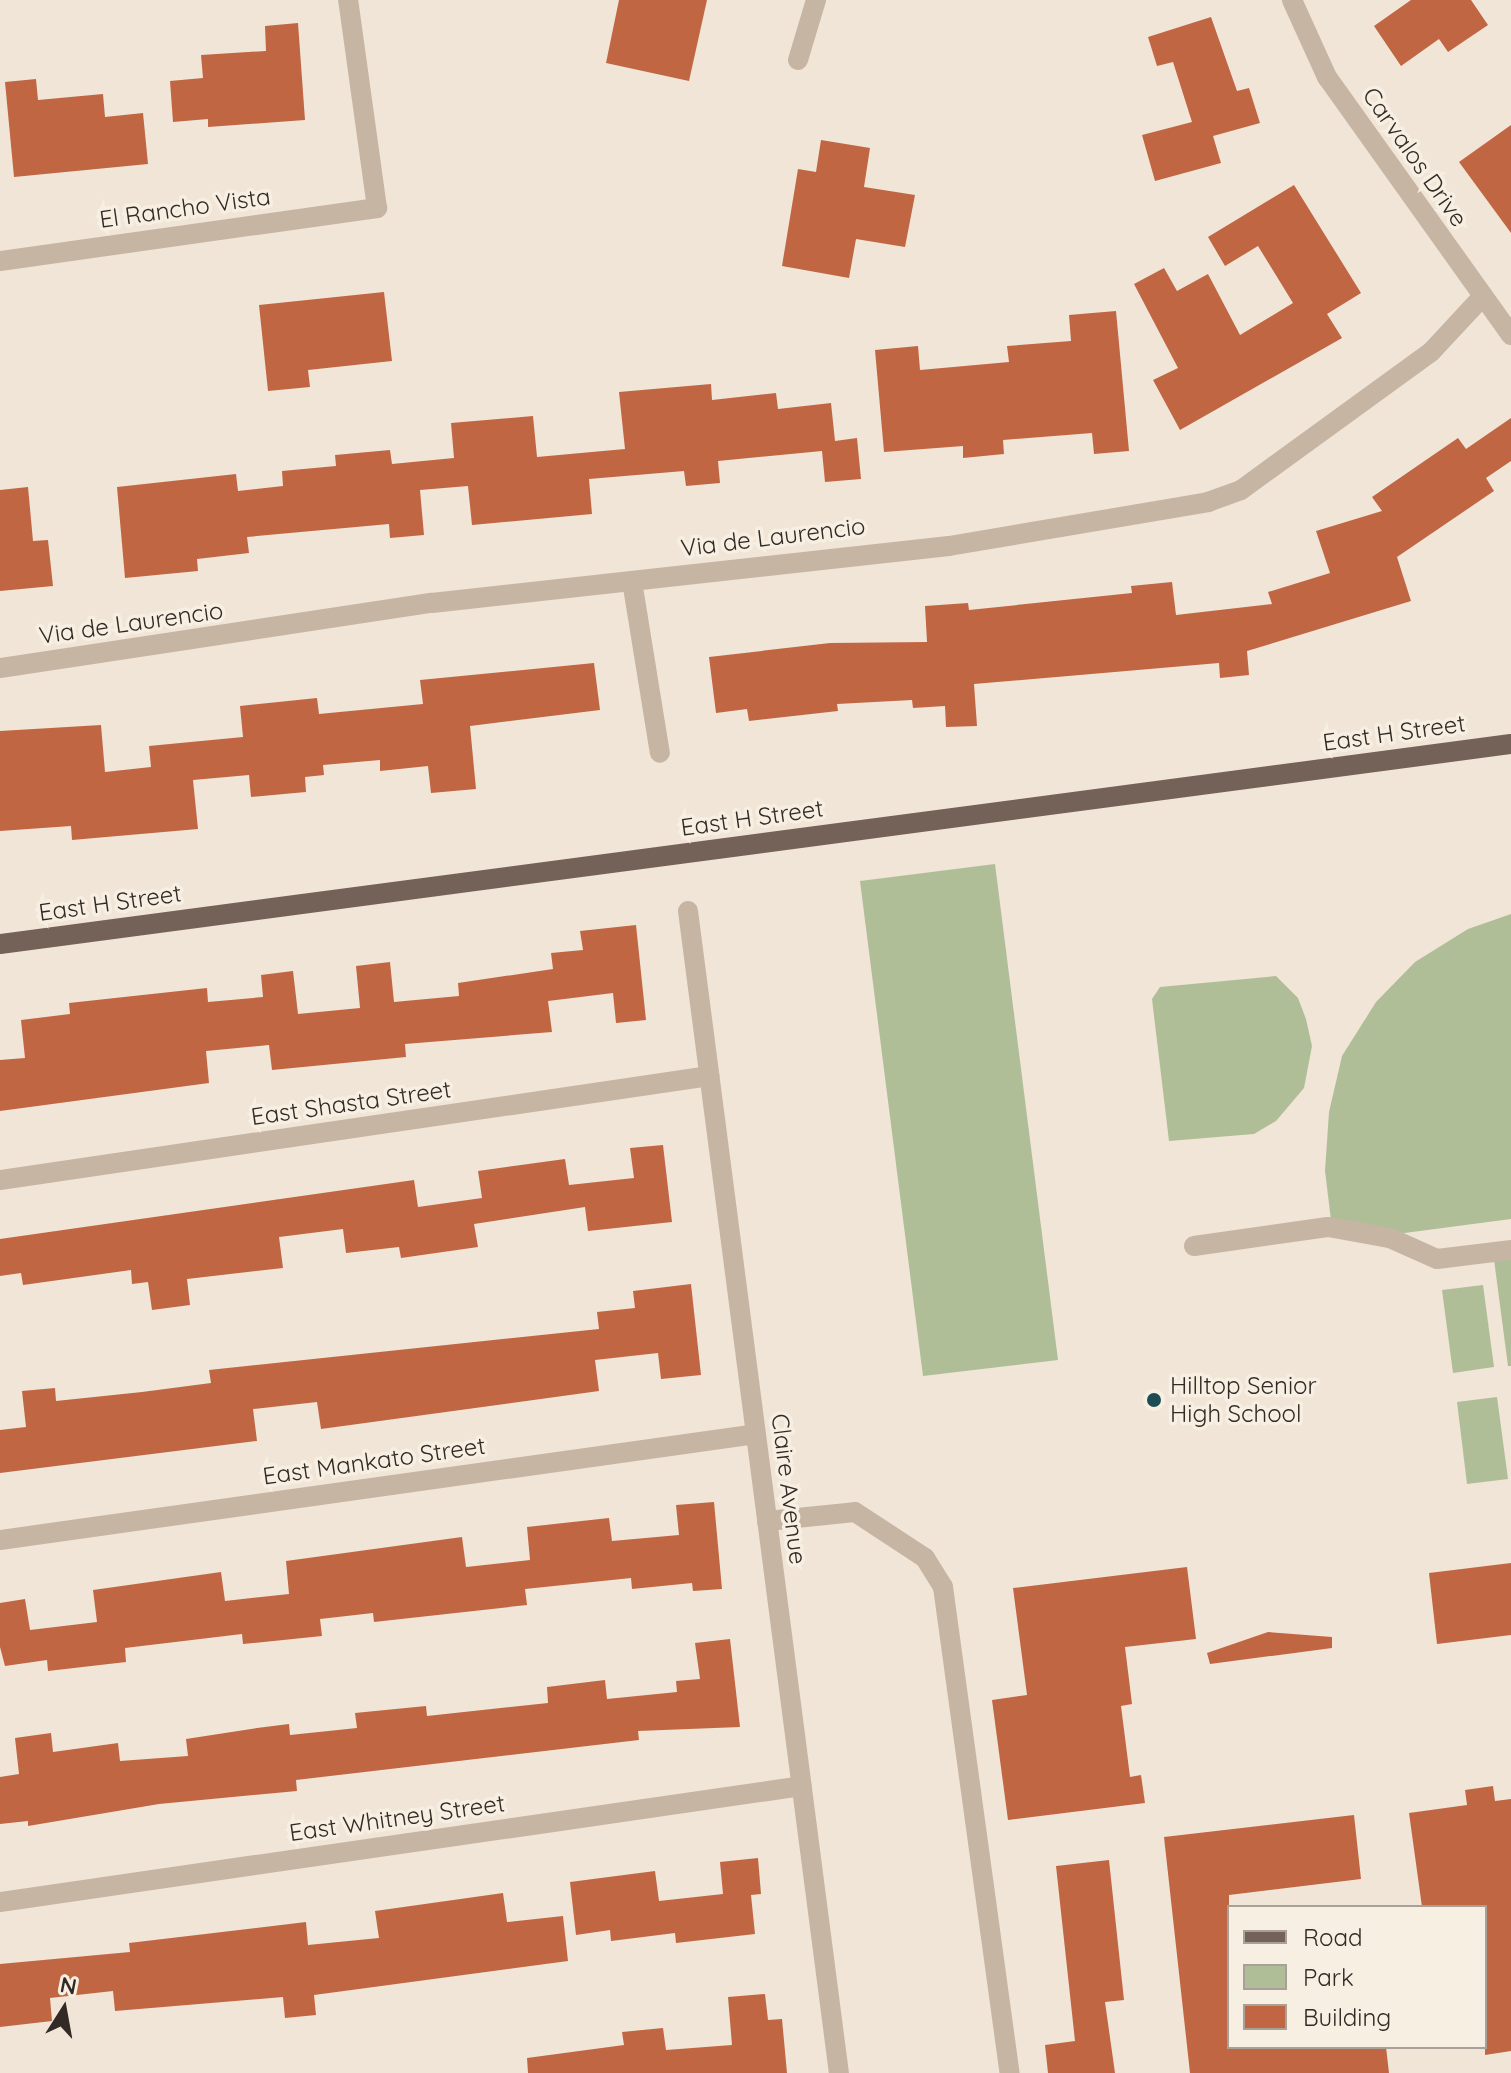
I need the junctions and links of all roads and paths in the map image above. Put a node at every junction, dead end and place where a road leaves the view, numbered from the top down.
1 (348, 0) edge
2 (816, 0) edge
3 (1292, 0) edge
4 (798, 60) dead end
5 (0, 261) edge
6 (1483, 296) junction
7 (1511, 335) edge
8 (632, 581) junction
9 (0, 668) edge
10 (1511, 744) edge
11 (660, 753) dead end
12 (688, 911) dead end
13 (0, 944) edge
14 (709, 1076) junction
15 (0, 1180) edge
16 (1194, 1246) dead end
17 (1511, 1250) edge
18 (756, 1434) junction
19 (767, 1521) junction
20 (0, 1540) edge
21 (802, 1786) junction
22 (0, 1902) edge
23 (839, 2073) edge
24 (1010, 2073) edge

1 - 5 street, El Rancho Vista
2 - 4 street
3 - 6 street, Carvalos Drive
6 - 7 street, Carvalos Drive
6 - 8 street, Via de Laurencio
8 - 9 street, Via de Laurencio
8 - 11 street
10 - 13 main road, East H Street
12 - 14 street, Claire Avenue
14 - 15 street, East Shasta Street
14 - 18 street, Claire Avenue
16 - 17 street
18 - 19 street, Claire Avenue
18 - 20 street, East Mankato Street
19 - 21 street, Claire Avenue
19 - 24 street
21 - 22 street, East Whitney Street
21 - 23 street, Claire Avenue

